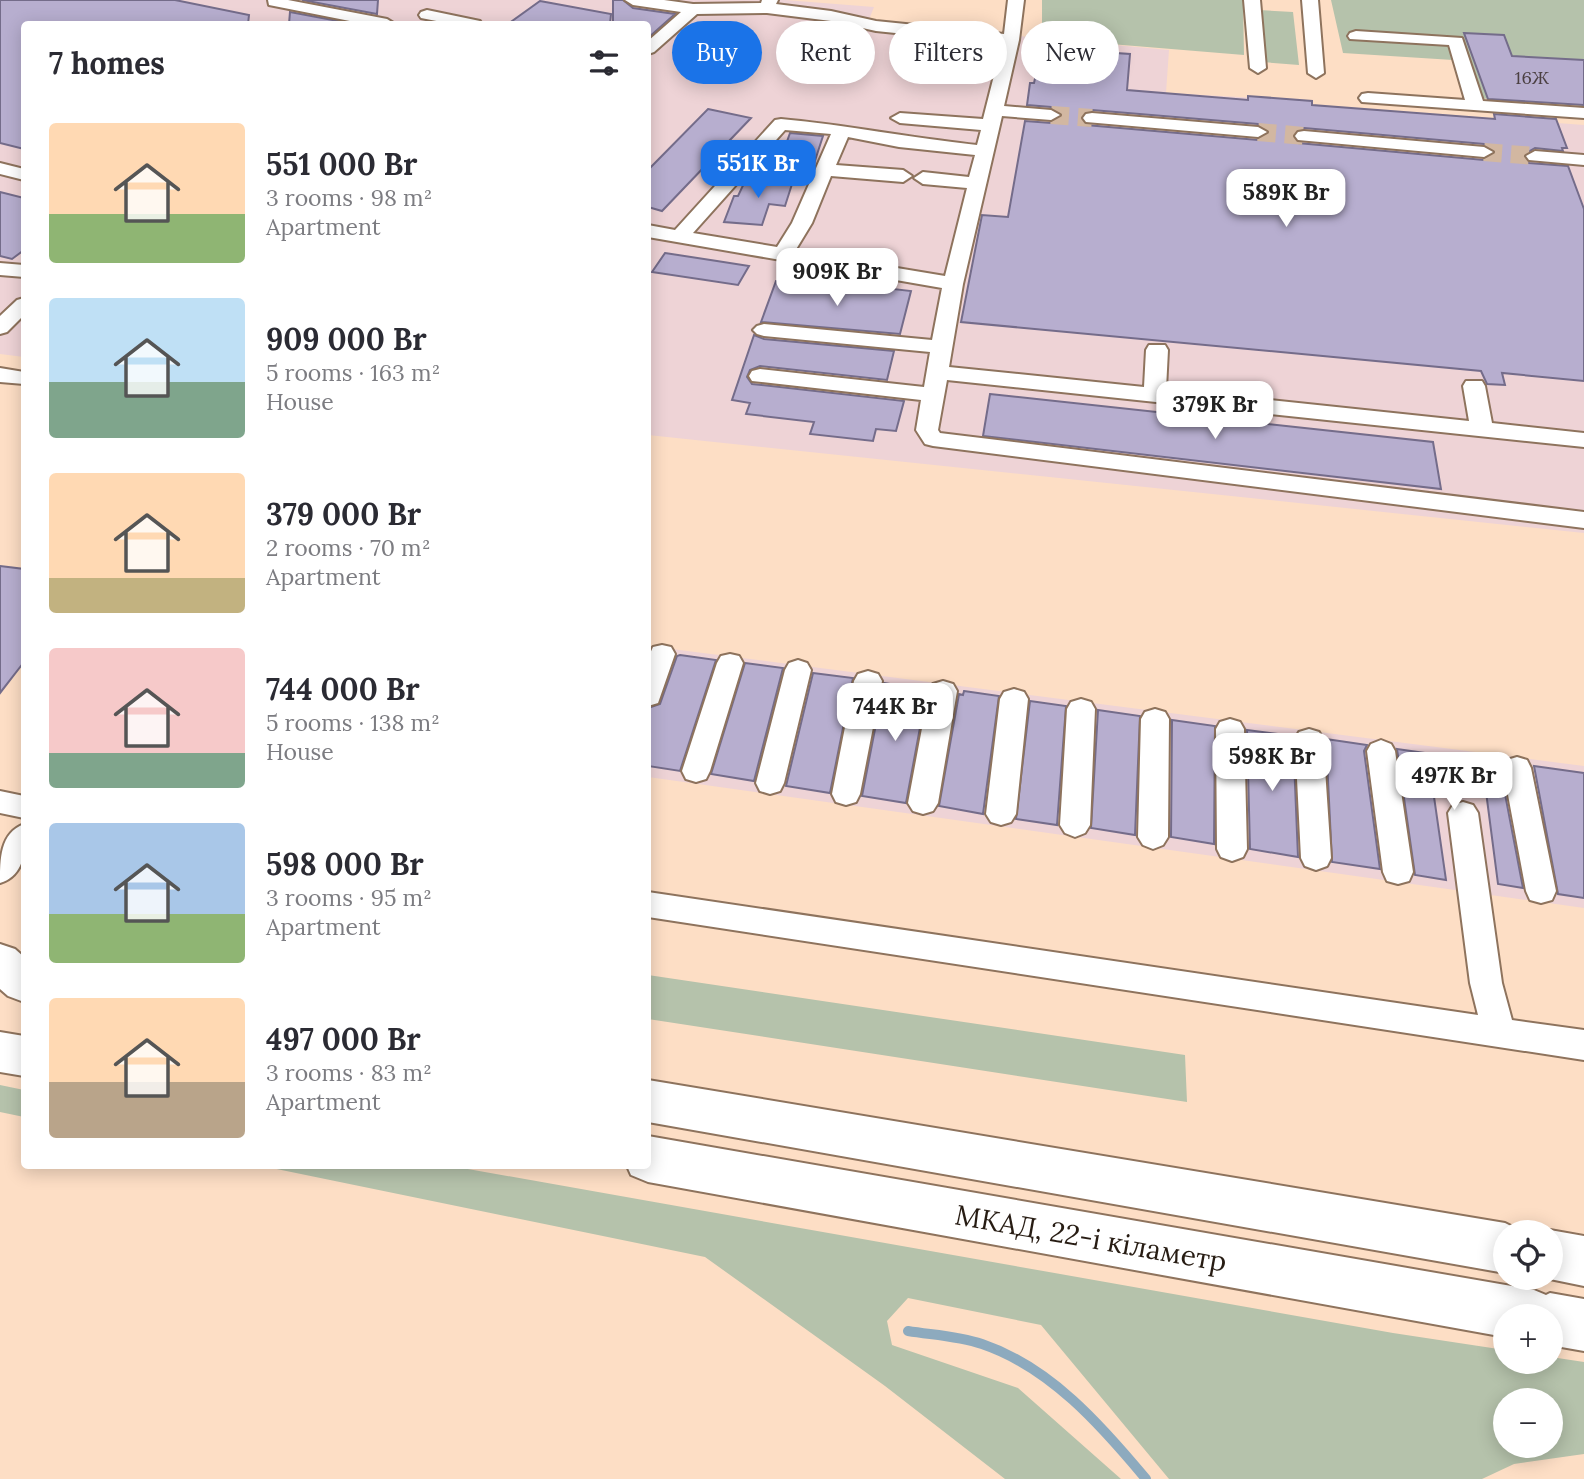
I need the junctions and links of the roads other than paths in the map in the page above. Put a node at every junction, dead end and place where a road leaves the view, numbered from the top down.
1 (450, 0) edge
2 (633, 0) edge
3 (1016, 0) edge
4 (1252, 0) edge
5 (1288, 0) edge
6 (272, 1) edge
7 (1310, 1) edge
8 (769, 4) edge
9 (712, 5) edge
10 (694, 9) junction
11 (420, 20) edge
12 (372, 21) edge
13 (1356, 36) dead end
14 (1011, 40) junction
15 (651, 46) edge
16 (1258, 68) dead end
17 (1317, 72) dead end
18 (1368, 98) dead end
19 (1476, 106) junction
20 (1584, 113) edge
21 (1051, 115) tunnel mouth
22 (991, 117) junction
23 (900, 118) dead end
24 (1092, 118) tunnel mouth
25 (842, 130) junction
26 (1258, 132) tunnel mouth
27 (1304, 136) tunnel mouth
28 (983, 151) junction
29 (1484, 152) tunnel mouth
30 (1535, 156) tunnel mouth
31 (1584, 160) edge
32 (0, 168) edge
33 (825, 170) junction
34 (21, 174) edge
35 (903, 176) dead end
36 (923, 178) dead end
37 (976, 183) junction
38 (651, 232) edge
39 (679, 237) junction
40 (782, 255) junction
41 (0, 269) edge
42 (21, 271) edge
43 (953, 284) junction
44 (21, 307) edge
45 (0, 328) edge
46 (764, 330) dead end
47 (942, 347) junction
48 (1157, 350) dead end
49 (937, 372) junction
50 (0, 375) edge
51 (760, 376) dead end
52 (21, 378) edge
53 (1474, 386) dead end
54 (1155, 395) junction
55 (933, 396) junction
56 (1482, 429) junction
57 (1584, 440) edge
58 (1584, 520) edge
59 (663, 654) dead end
60 (730, 663) dead end
61 (798, 670) dead end
62 (868, 681) dead end
63 (651, 688) edge
64 (943, 691) dead end
65 (1014, 699) dead end
66 (1081, 709) dead end
67 (1155, 719) dead end
68 (1230, 729) dead end
69 (1309, 739) dead end
70 (1381, 751) dead end
71 (1517, 768) dead end
72 (696, 771) dead end
73 (770, 783) dead end
74 (846, 794) dead end
75 (0, 802) edge
76 (923, 803) dead end
77 (21, 806) edge
78 (1463, 813) dead end
79 (1000, 814) dead end
80 (1075, 825) dead end
81 (1153, 837) dead end
82 (21, 840) edge
83 (1232, 849) dead end
84 (1316, 858) dead end
85 (0, 871) edge
86 (1398, 872) dead end
87 (1541, 891) dead end
88 (651, 905) edge
89 (0, 962) edge
90 (21, 980) edge
91 (0, 992) edge
92 (21, 996) edge
93 (1499, 1032) junction
94 (1584, 1045) edge
95 (0, 1052) edge
96 (21, 1056) edge
97 (21, 1062) edge
98 (0, 1065) edge
99 (651, 1102) edge
100 (651, 1160) edge
101 (1493, 1246) edge
102 (1563, 1257) edge
103 (1584, 1261) edge
104 (1493, 1309) edge
105 (1563, 1321) edge
106 (1584, 1325) edge

1 - 11 street
2 - 10 street
3 - 14 street
4 - 16 street
5 - 7 street
6 - 12 street
7 - 17 street
8 - 9 street
8 - 14 street
9 - 10 street
10 - 15 street
13 - 19 street
14 - 22 street
18 - 19 street
19 - 20 street
21 - 22 street
22 - 23 street
22 - 28 street
24 - 26 street
25 - 28 street
25 - 33 street
25 - 39 street
27 - 29 street
28 - 37 street
30 - 31 street
32 - 34 street
33 - 35 street
33 - 40 street
36 - 37 street
37 - 43 street
38 - 39 street
39 - 40 street
40 - 43 street
41 - 42 street
43 - 47 street
44 - 45 street
46 - 47 street
47 - 49 street
48 - 54 street
49 - 54 street
49 - 55 street
50 - 52 street
51 - 55 street
53 - 56 street
54 - 56 street
55 - 58 street
56 - 57 street
59 - 63 street
60 - 72 street
61 - 73 street
62 - 74 street
64 - 76 street
65 - 79 street
66 - 80 street
67 - 81 street
68 - 83 street
69 - 84 street
70 - 86 street
71 - 87 street
75 - 77 street
78 - 93 street
82 - 85 street
88 - 93 street
89 - 90 highway
91 - 92 highway
93 - 94 street
95 - 96 highway
97 - 98 highway
99 - 101 highway
100 - 104 highway, МКАД, 22-і кіламетр
102 - 103 highway
105 - 106 highway

